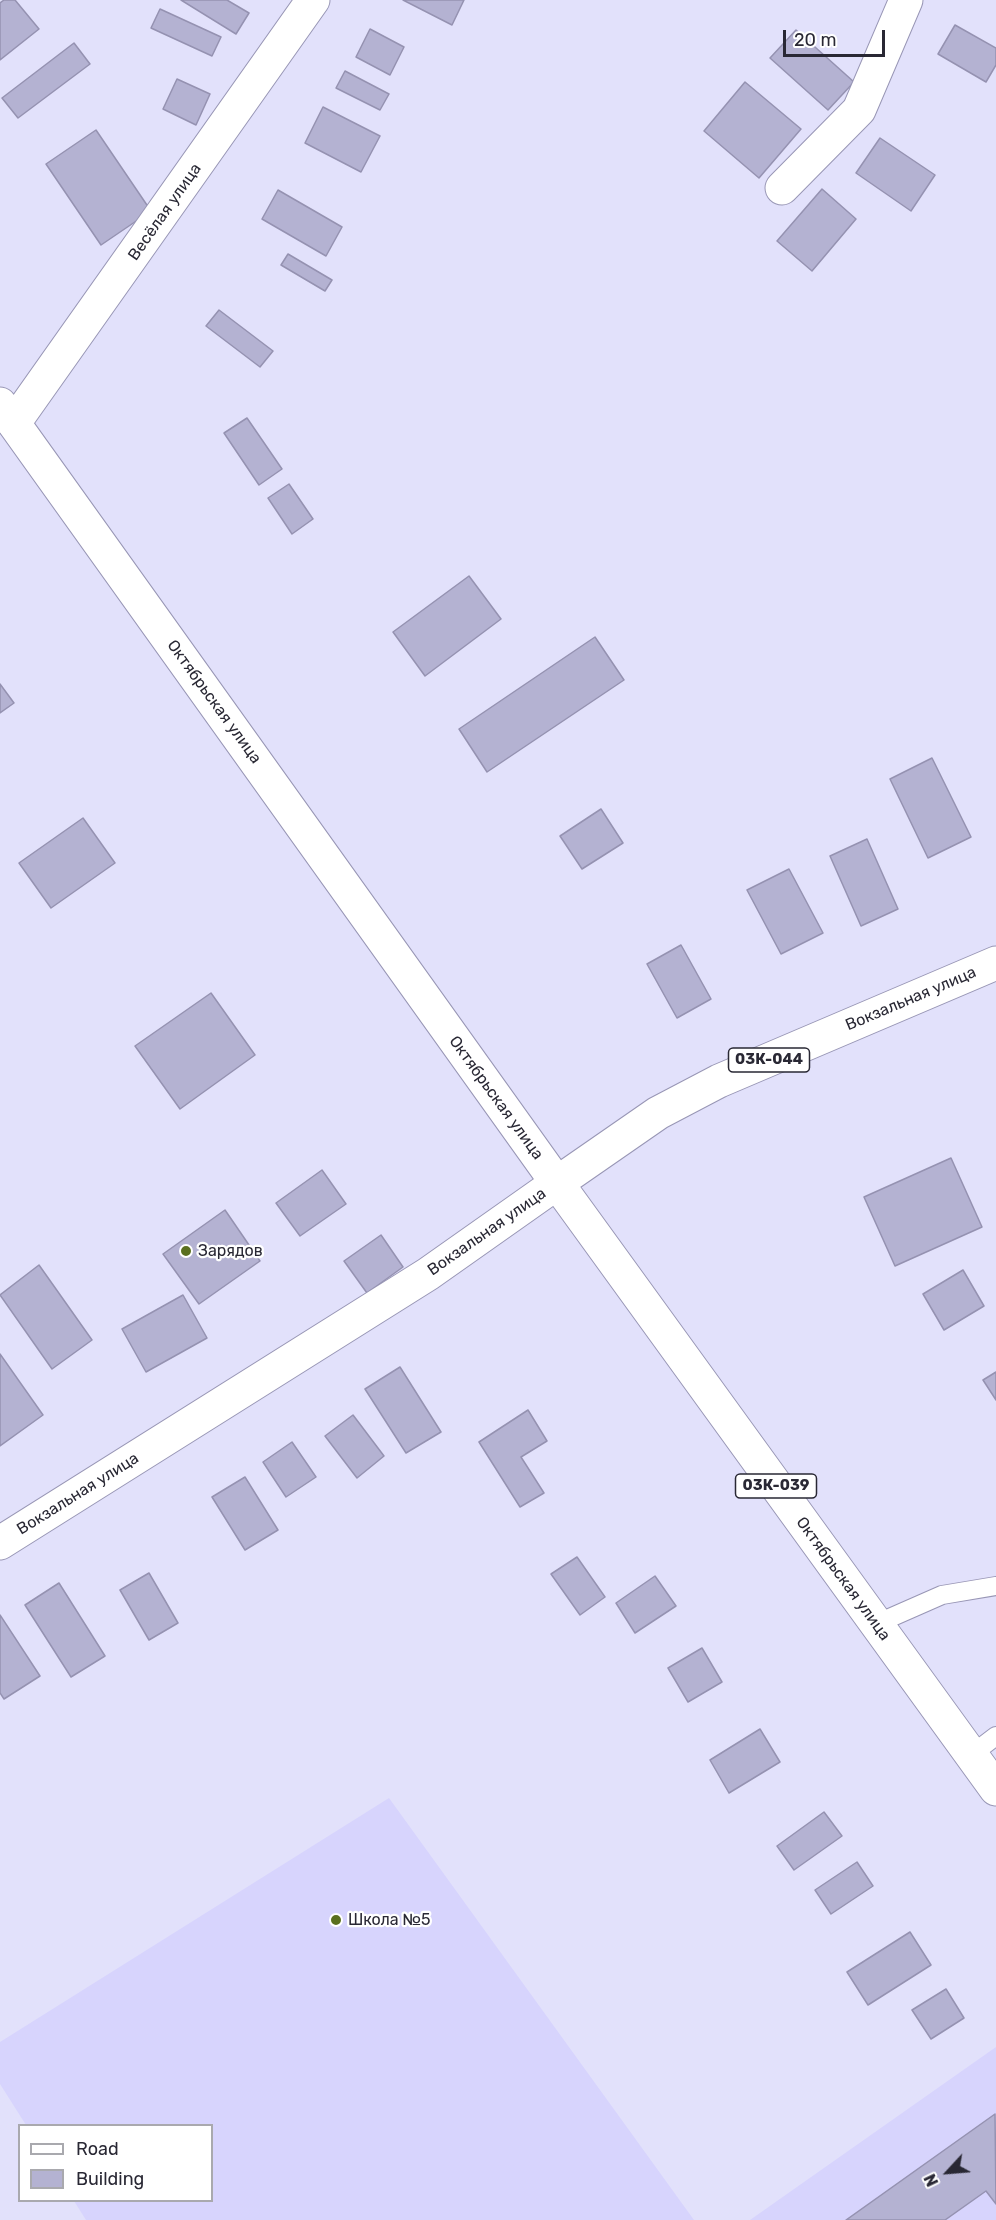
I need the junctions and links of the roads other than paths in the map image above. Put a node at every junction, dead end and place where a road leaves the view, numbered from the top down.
1 (313, 0) edge
2 (906, 0) edge
3 (782, 188) dead end
4 (7, 413) edge
5 (996, 963) edge
6 (557, 1183) junction
7 (0, 1542) edge
8 (996, 1586) edge
9 (876, 1624) junction
10 (984, 1745) edge
11 (996, 1788) edge

1 - 4 main road, Весёлая улица
2 - 3 main road
4 - 6 main road, Октябрьская улица / 03К-039
5 - 6 main road, Вокзальная улица / 03К-044
6 - 7 main road, Вокзальная улица
6 - 9 main road, Октябрьская улица / 03К-039
8 - 9 lane
9 - 10 main road, Октябрьская улица / 03К-039
10 - 11 main road, Октябрьская улица / 03К-039

